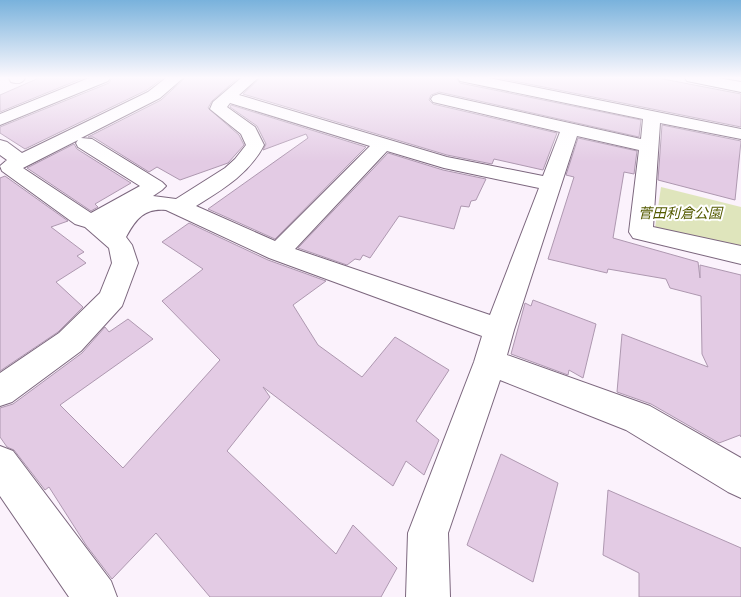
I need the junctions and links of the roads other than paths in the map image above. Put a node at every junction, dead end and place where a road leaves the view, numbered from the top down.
1 (35, 106) edge
2 (132, 106) edge
3 (219, 106) edge
4 (260, 106) edge
5 (465, 106) edge
6 (602, 106) edge
7 (652, 116) junction
8 (0, 120) edge
9 (570, 129) junction
10 (741, 134) edge
11 (85, 143) dead end
12 (384, 143) junction
13 (0, 146) edge
14 (649, 147) junction
15 (21, 161) junction
16 (552, 184) junction
17 (179, 207) junction
18 (93, 222) junction
19 (112, 239) junction
20 (278, 252) junction
21 (741, 255) edge
22 (499, 330) junction
23 (490, 362) junction
24 (0, 391) edge
25 (0, 464) edge
26 (741, 479) edge
27 (95, 597) edge
28 (428, 597) edge

1 - 8 street
2 - 15 street
3 - 17 street
4 - 12 street
5 - 9 street
6 - 7 street
7 - 10 street
7 - 14 street
9 - 14 street
9 - 16 street
11 - 18 street
12 - 16 street
12 - 20 street
13 - 15 street
14 - 21 street
15 - 18 street
16 - 22 street
17 - 19 street
17 - 20 street
18 - 19 street
19 - 24 street
20 - 22 street
22 - 23 street
23 - 26 street
23 - 28 street
25 - 27 street

